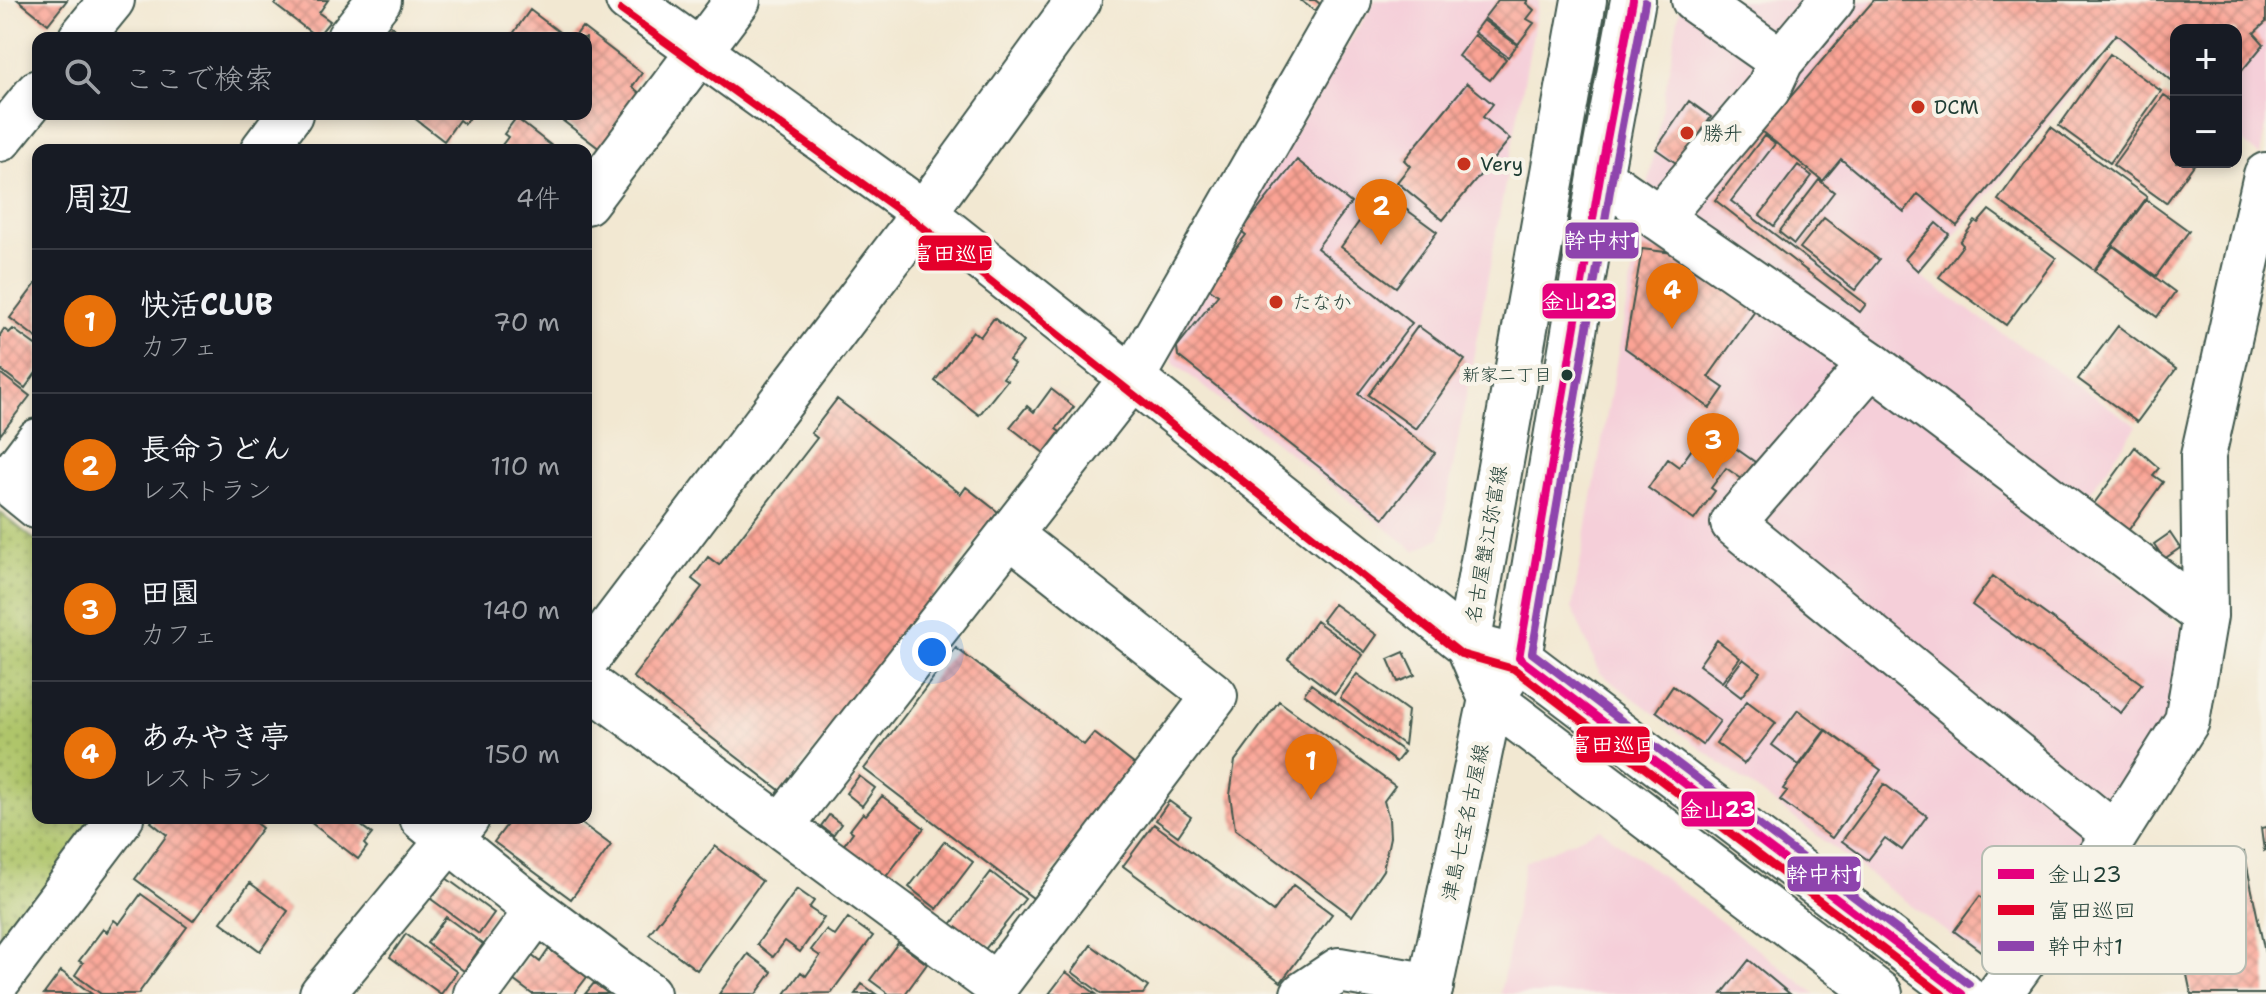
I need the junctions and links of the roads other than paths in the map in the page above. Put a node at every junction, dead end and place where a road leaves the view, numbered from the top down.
1 (112, 0) edge
2 (379, 0) edge
3 (628, 0) edge
4 (738, 0) edge
5 (1079, 0) edge
6 (1349, 0) edge
7 (1584, 0) edge
8 (1633, 0) edge
9 (1694, 0) edge
10 (1832, 0) edge
11 (86, 32) edge
12 (354, 32) edge
13 (700, 51) junction
14 (1781, 61) junction
15 (32, 99) edge
16 (286, 120) edge
17 (0, 139) edge
18 (268, 144) edge
19 (2266, 175) edge
20 (1600, 177) junction
21 (592, 194) edge
22 (924, 213) junction
23 (1659, 218) junction
24 (1871, 364) junction
25 (1132, 378) junction
26 (32, 453) edge
27 (15, 488) edge
28 (1010, 535) junction
29 (2205, 616) junction
30 (1468, 645) junction
31 (592, 652) edge
32 (1519, 658) junction
33 (592, 687) edge
34 (1491, 699) junction
35 (116, 824) edge
36 (447, 826) edge
37 (781, 826) junction
38 (2115, 835) junction
39 (2107, 846) edge
40 (537, 911) junction
41 (2014, 974) edge
42 (0, 978) edge
43 (1430, 990) edge
44 (322, 994) edge
45 (476, 994) edge
46 (648, 994) edge
47 (1303, 994) edge
48 (1880, 994) edge
49 (1962, 994) edge
50 (1999, 994) edge

1 - 11 street
2 - 12 street
3 - 13 street
4 - 13 street
5 - 22 street
6 - 25 street
7 - 30 street, 名古屋蟹江弥富線
8 - 20 street
9 - 14 street
10 - 14 street
13 - 21 street
13 - 22 street
14 - 23 street
15 - 17 street
16 - 18 street
19 - 29 street
20 - 23 street
20 - 32 street
22 - 25 street
22 - 31 street
23 - 24 street
24 - 29 street
24 - 38 street
25 - 28 street
25 - 30 street
26 - 27 street
28 - 37 street
28 - 37 street
29 - 38 street
30 - 32 street
30 - 34 street, 名古屋蟹江弥富線
32 - 34 street, 津島七宝名古屋線
32 - 49 street
33 - 37 street
34 - 43 street, 津島七宝名古屋線
34 - 48 street, 名古屋蟹江弥富線
35 - 42 street
36 - 40 street
36 - 44 street
38 - 39 street
40 - 45 street
40 - 46 street
41 - 50 street
43 - 47 street

